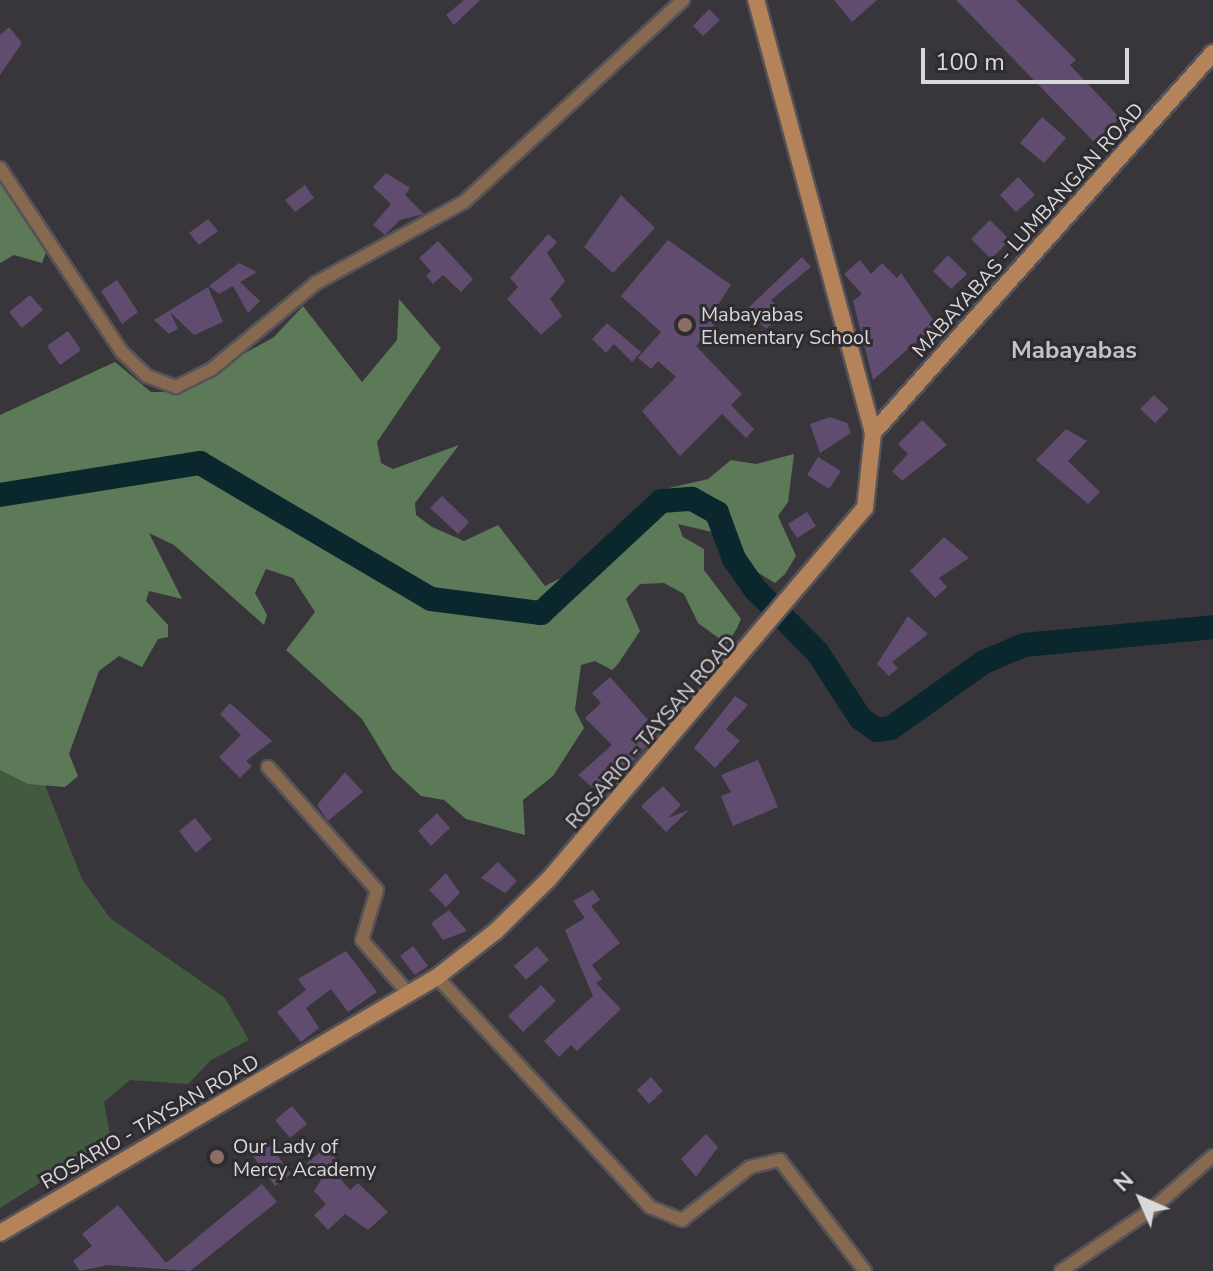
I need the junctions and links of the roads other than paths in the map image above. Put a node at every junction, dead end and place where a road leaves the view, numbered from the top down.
1 (683, 0) edge
2 (756, 0) edge
3 (1213, 53) edge
4 (0, 168) edge
5 (873, 433) junction
6 (268, 767) dead end
7 (437, 977) junction
8 (409, 994) junction
9 (1213, 1156) edge
10 (0, 1233) edge
11 (865, 1271) edge
12 (1061, 1271) edge

1 - 4 street
2 - 5 main road, ROSARIO - TAYSAN ROAD
3 - 5 main road, MABAYABAS - LUMBANGAN ROAD
5 - 7 main road, ROSARIO - TAYSAN ROAD
6 - 8 street
7 - 8 main road, ROSARIO - TAYSAN ROAD
7 - 11 street
8 - 10 main road, ROSARIO - TAYSAN ROAD
9 - 12 street

